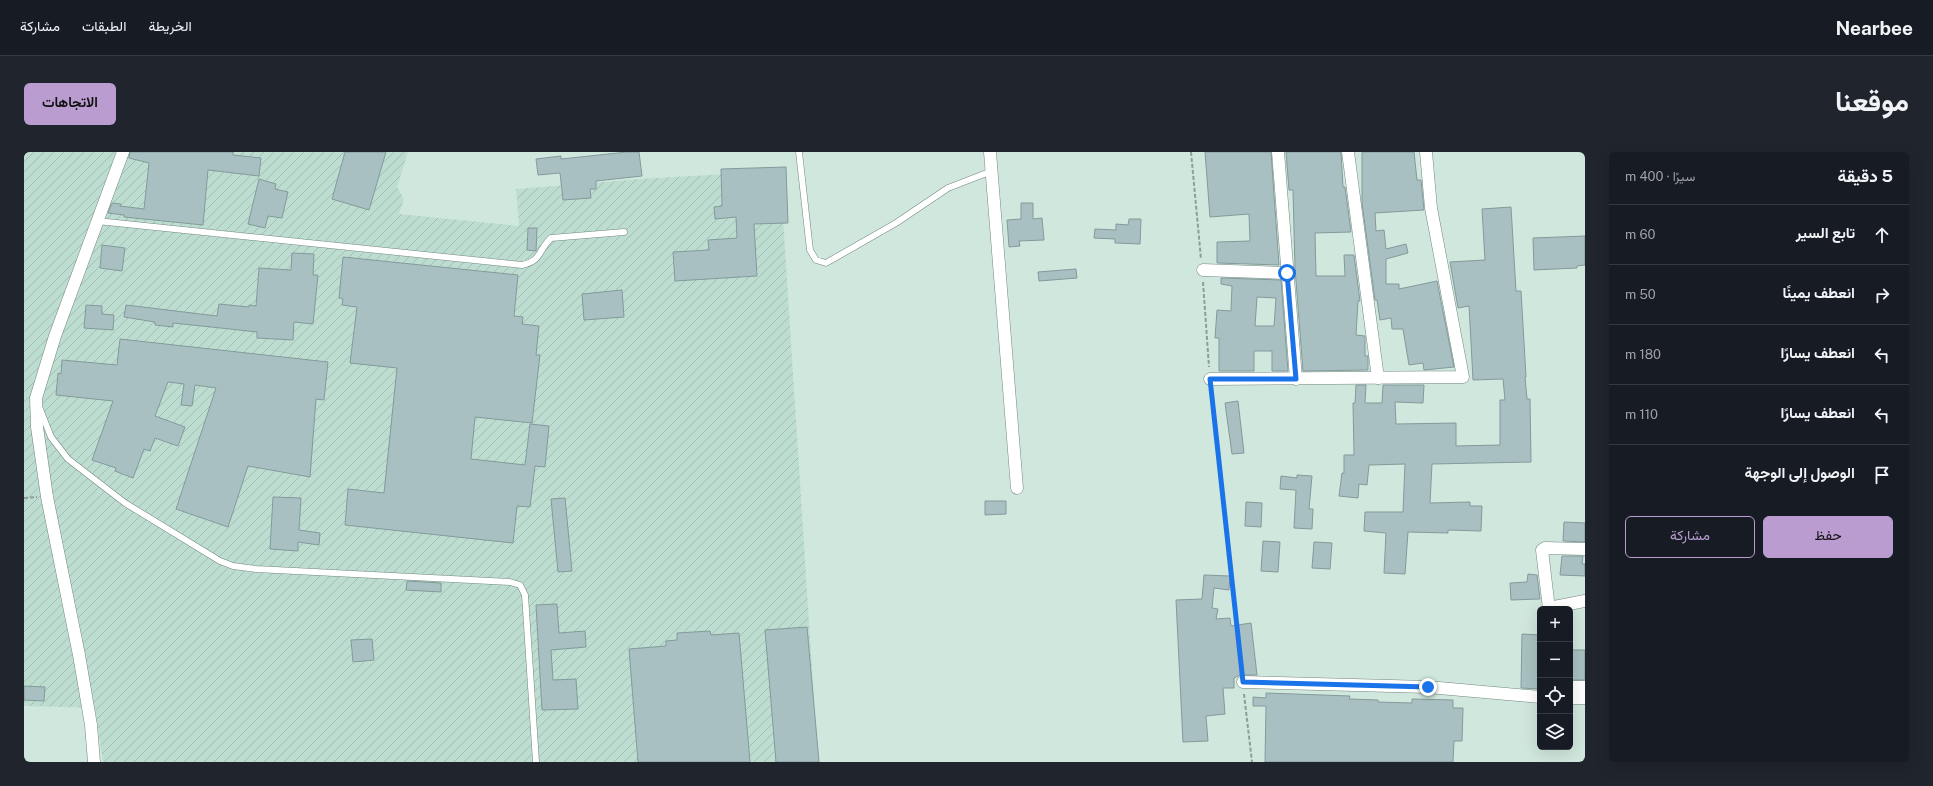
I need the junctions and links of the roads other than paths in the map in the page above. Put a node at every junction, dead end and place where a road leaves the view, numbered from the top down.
1 (123, 152) edge
2 (799, 152) edge
3 (990, 152) edge
4 (1278, 152) edge
5 (1348, 152) edge
6 (1426, 152) edge
7 (992, 171) junction
8 (98, 222) junction
9 (624, 232) dead end
10 (1202, 270) road end
11 (1287, 273) junction
12 (1378, 378) junction
13 (1210, 379) road end
14 (1296, 379) junction
15 (36, 398) junction
16 (1017, 488) dead end
17 (1585, 549) edge
18 (1585, 601) edge
19 (1549, 606) edge
20 (1559, 606) edge
21 (1243, 682) road end
22 (1573, 687) edge
23 (1585, 687) edge
24 (1537, 697) edge
25 (1573, 698) edge
26 (1585, 698) edge
27 (94, 762) edge
28 (536, 762) edge

1 - 8 street
2 - 7 lane
3 - 7 street
4 - 11 street
5 - 12 street
6 - 12 street
7 - 16 street
8 - 9 lane
8 - 15 street
10 - 11 street
11 - 14 street
12 - 14 street
13 - 14 street
15 - 27 street
15 - 28 lane
17 - 19 street
18 - 20 street
21 - 24 street
22 - 23 street
25 - 26 street

